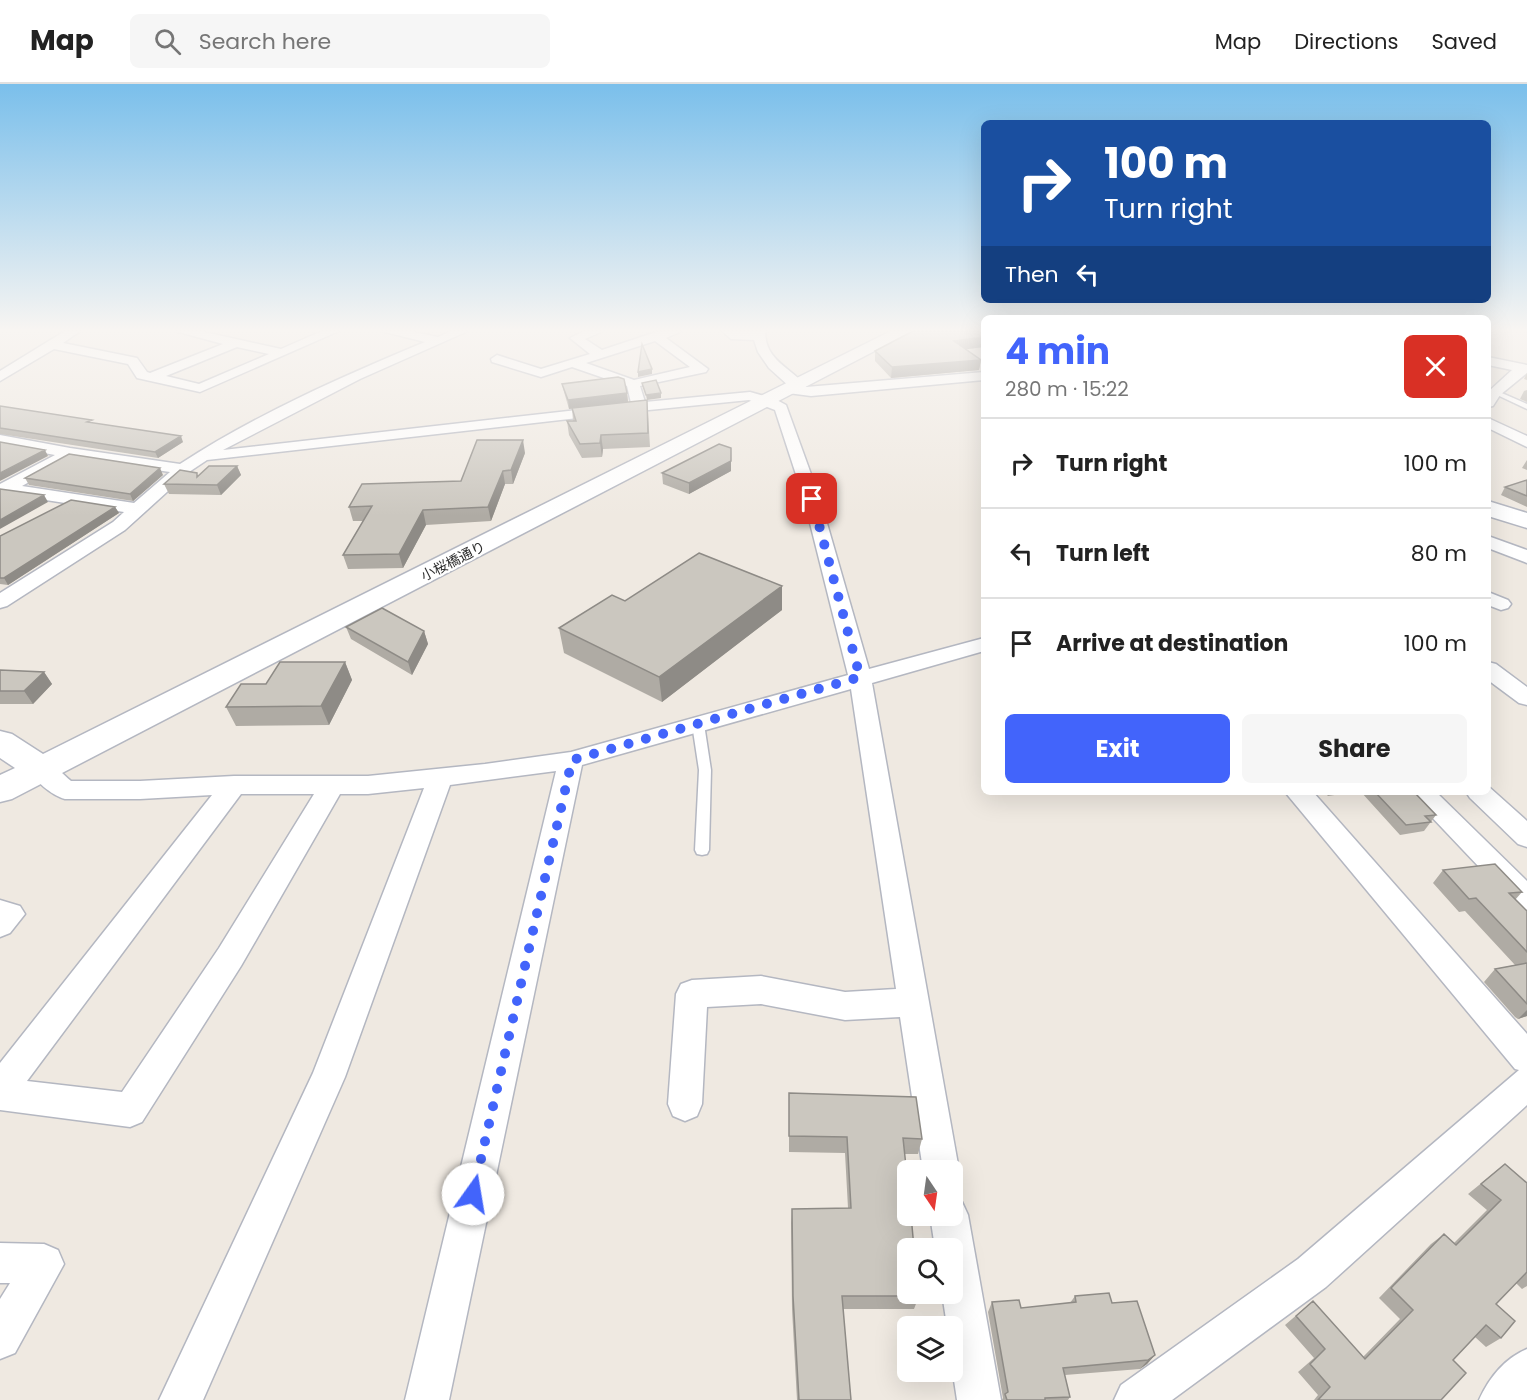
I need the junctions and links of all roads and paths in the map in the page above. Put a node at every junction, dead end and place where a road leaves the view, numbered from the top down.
1 (322, 392) edge
2 (631, 392) edge
3 (788, 392) edge
4 (1492, 398) edge
5 (770, 402) junction
6 (1527, 407) edge
7 (627, 408) junction
8 (1491, 424) edge
9 (1527, 442) edge
10 (4, 444) edge
11 (70, 453) junction
12 (201, 457) junction
13 (183, 469) junction
14 (3, 489) edge
15 (72, 498) junction
16 (138, 509) junction
17 (1491, 509) edge
18 (51, 510) edge
19 (1527, 521) edge
20 (1491, 543) edge
21 (1527, 557) edge
22 (1491, 599) edge
23 (0, 601) edge
24 (1491, 609) edge
25 (981, 645) edge
26 (1491, 671) edge
27 (860, 677) junction
28 (1527, 698) edge
29 (698, 724) junction
30 (0, 742) edge
31 (572, 760) junction
32 (40, 768) junction
33 (440, 778) junction
34 (234, 785) junction
35 (332, 785) junction
36 (0, 790) edge
37 (1301, 795) edge
38 (1424, 795) edge
39 (1482, 795) edge
40 (1527, 837) edge
41 (702, 850) dead end
42 (1527, 899) edge
43 (0, 912) edge
44 (0, 925) edge
45 (914, 1002) junction
46 (1527, 1058) edge
47 (1527, 1083) edge
48 (0, 1090) edge
49 (0, 1094) edge
50 (685, 1104) dead end
51 (939, 1160) edge
52 (951, 1226) edge
53 (0, 1263) edge
54 (0, 1338) edge
55 (1527, 1371) edge
56 (181, 1400) edge
57 (427, 1400) edge
58 (979, 1400) edge
59 (1136, 1400) edge
60 (1501, 1400) edge

1 - 12 street
2 - 7 street
3 - 5 street, 小桜橋通り
4 - 6 lane
5 - 7 street
5 - 27 street
5 - 32 street, 小桜橋通り
7 - 12 street
8 - 9 street
10 - 11 street
11 - 13 street
11 - 14 street
12 - 13 street
13 - 16 street
14 - 15 street
15 - 16 street
15 - 18 street
16 - 23 street
17 - 19 street
20 - 21 street
22 - 24 street
25 - 27 street
26 - 28 street
27 - 29 street
27 - 45 street
29 - 31 street
29 - 41 lane
30 - 32 street
31 - 33 street
31 - 57 street
32 - 34 street
32 - 36 street, 小桜橋通り
33 - 35 street
33 - 56 street
34 - 35 street
34 - 48 street
35 - 49 street
37 - 46 street
38 - 42 street
39 - 40 street
43 - 44 street
45 - 50 street
45 - 51 street
47 - 59 street
52 - 58 street
53 - 54 street
55 - 60 street

